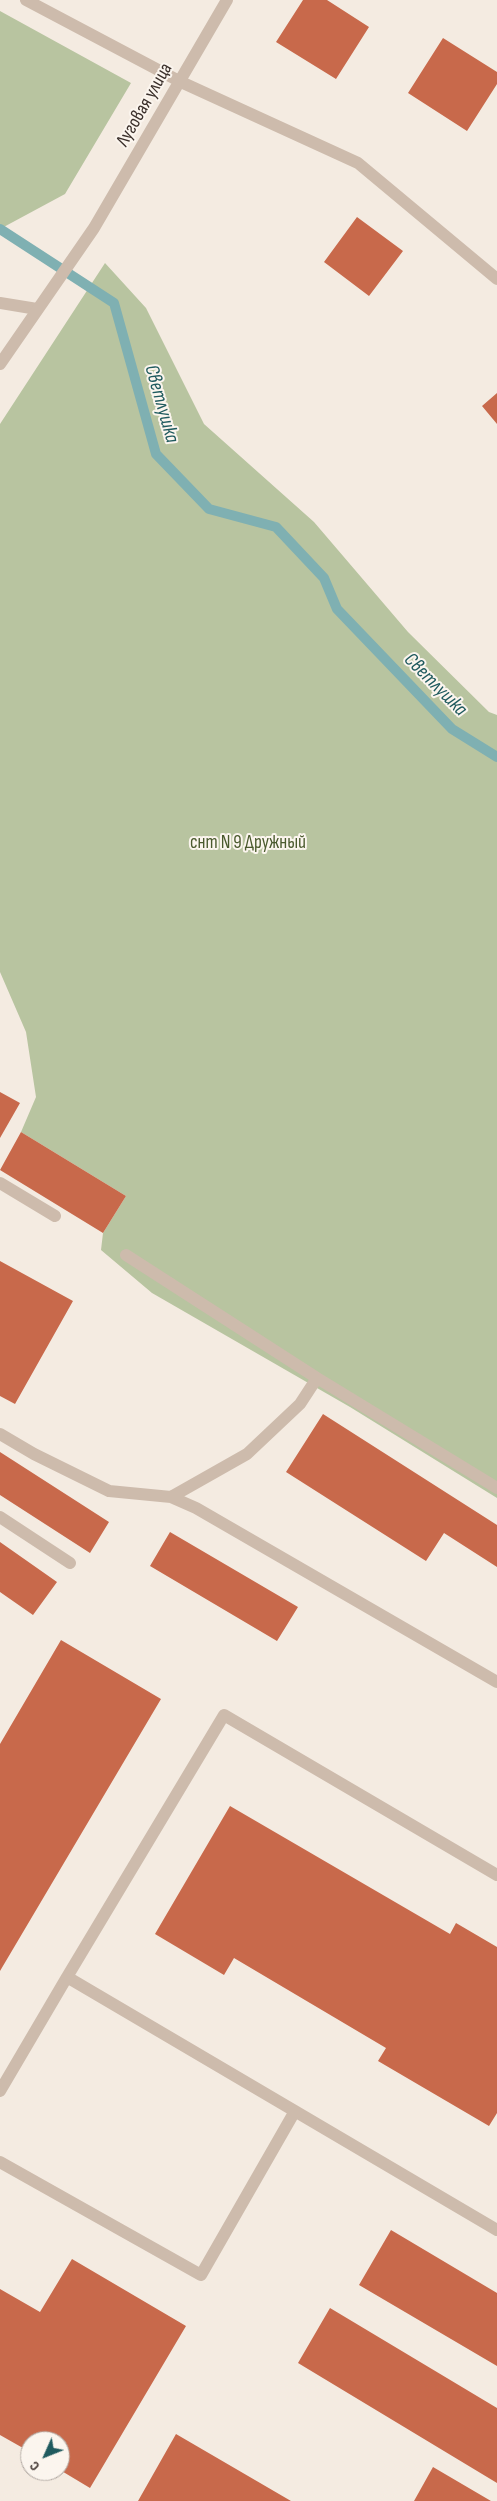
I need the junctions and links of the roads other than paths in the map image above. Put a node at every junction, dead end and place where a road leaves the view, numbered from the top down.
1 (26, 0) edge
2 (228, 0) edge
3 (181, 82) junction
4 (497, 280) edge
5 (0, 303) edge
6 (37, 309) junction
7 (0, 364) edge
8 (0, 1184) edge
9 (56, 1216) dead end
10 (126, 1255) dead end
11 (317, 1378) junction
12 (0, 1434) edge
13 (497, 1488) edge
14 (171, 1498) junction
15 (0, 1517) edge
16 (70, 1563) dead end
17 (497, 1682) edge
18 (497, 1875) edge
19 (67, 1977) junction
20 (0, 2091) edge
21 (295, 2111) junction
22 (0, 2162) edge
23 (497, 2230) edge

1 - 3 street
2 - 3 street, Луговая улица
3 - 4 street
3 - 6 street, Луговая улица
5 - 6 street
6 - 7 street
8 - 9 street
10 - 11 street
11 - 13 street
11 - 14 street
12 - 14 street
14 - 17 street
15 - 16 street
18 - 19 street
19 - 20 street
19 - 21 street
21 - 22 street
21 - 23 street

